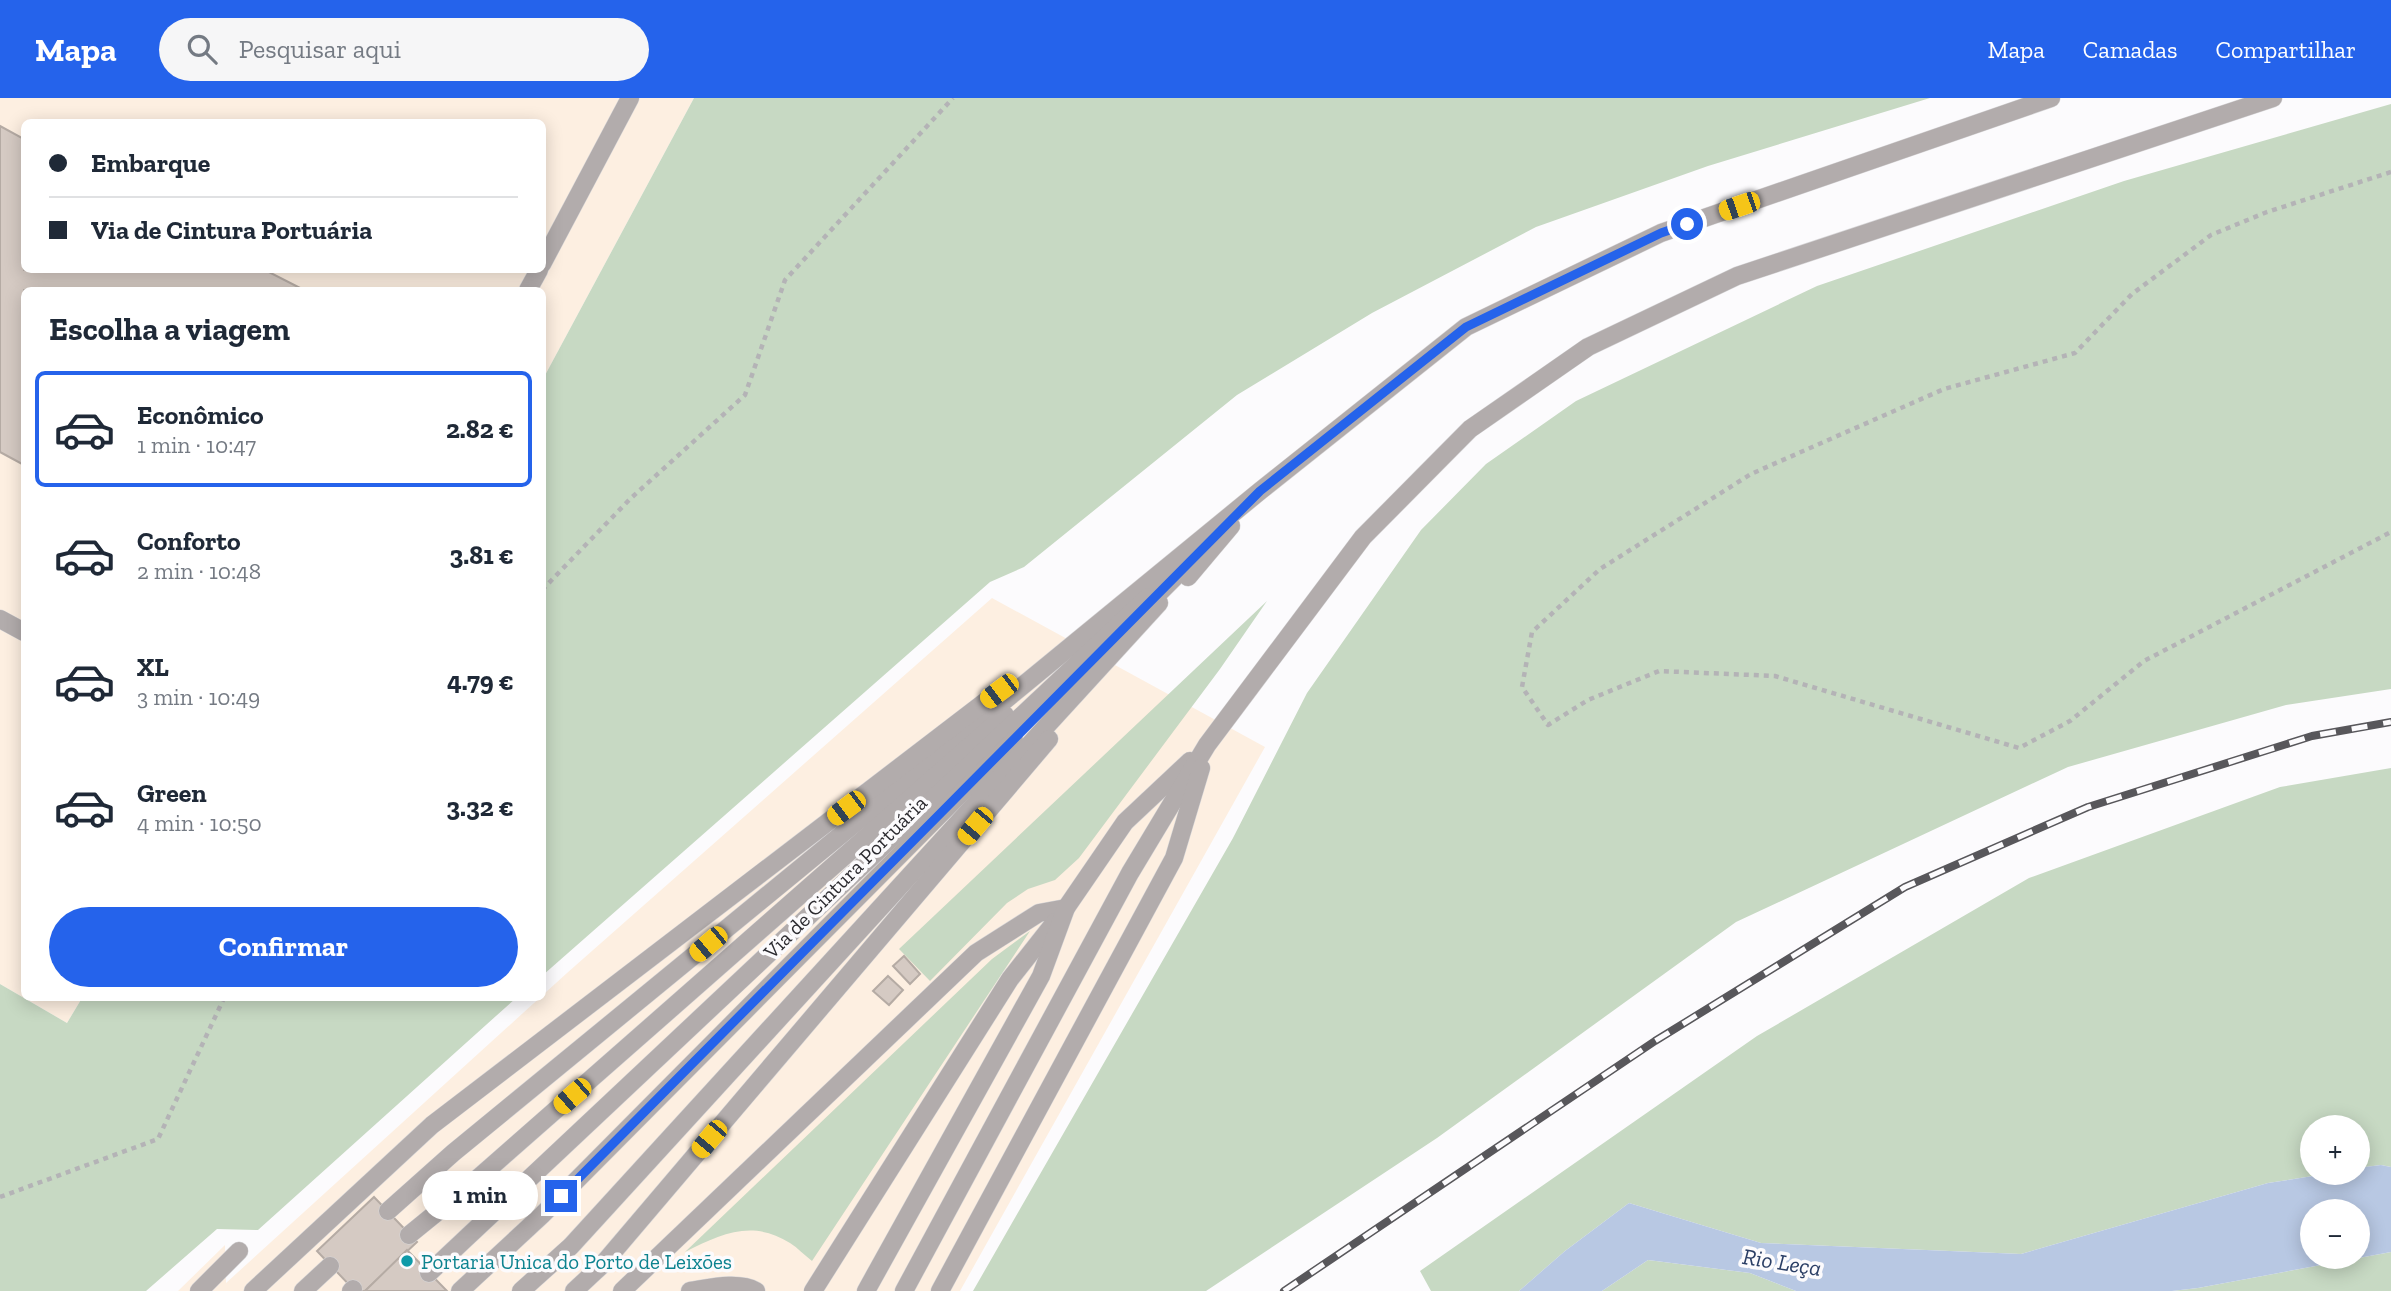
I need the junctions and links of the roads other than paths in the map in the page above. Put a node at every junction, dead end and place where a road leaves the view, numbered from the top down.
1 (630, 98) edge
2 (2051, 98) edge
3 (2273, 98) edge
4 (546, 256) edge
5 (1260, 491) junction
6 (0, 619) edge
7 (21, 630) edge
8 (1207, 745) junction
9 (1066, 908) junction
10 (388, 1211) dead end
11 (409, 1235) dead end
12 (239, 1251) dead end
13 (330, 1266) dead end
14 (429, 1273) dead end
15 (199, 1291) edge
16 (253, 1291) edge
17 (303, 1291) edge
18 (460, 1291) edge
19 (521, 1291) edge
20 (575, 1291) edge
21 (622, 1291) edge
22 (690, 1291) edge
23 (756, 1291) edge
24 (813, 1291) edge
25 (866, 1291) edge
26 (904, 1291) edge
27 (940, 1291) edge

1 - 4 lane
2 - 5 lane
3 - 8 lane
5 - 10 lane
5 - 11 lane
5 - 14 lane
5 - 16 lane
5 - 18 lane, Via de Cintura Portuária
5 - 19 lane
5 - 20 lane
6 - 7 lane
8 - 9 lane
8 - 26 lane
8 - 27 lane
9 - 21 lane
9 - 24 lane
9 - 25 lane
12 - 15 lane
13 - 17 lane
22 - 23 lane

